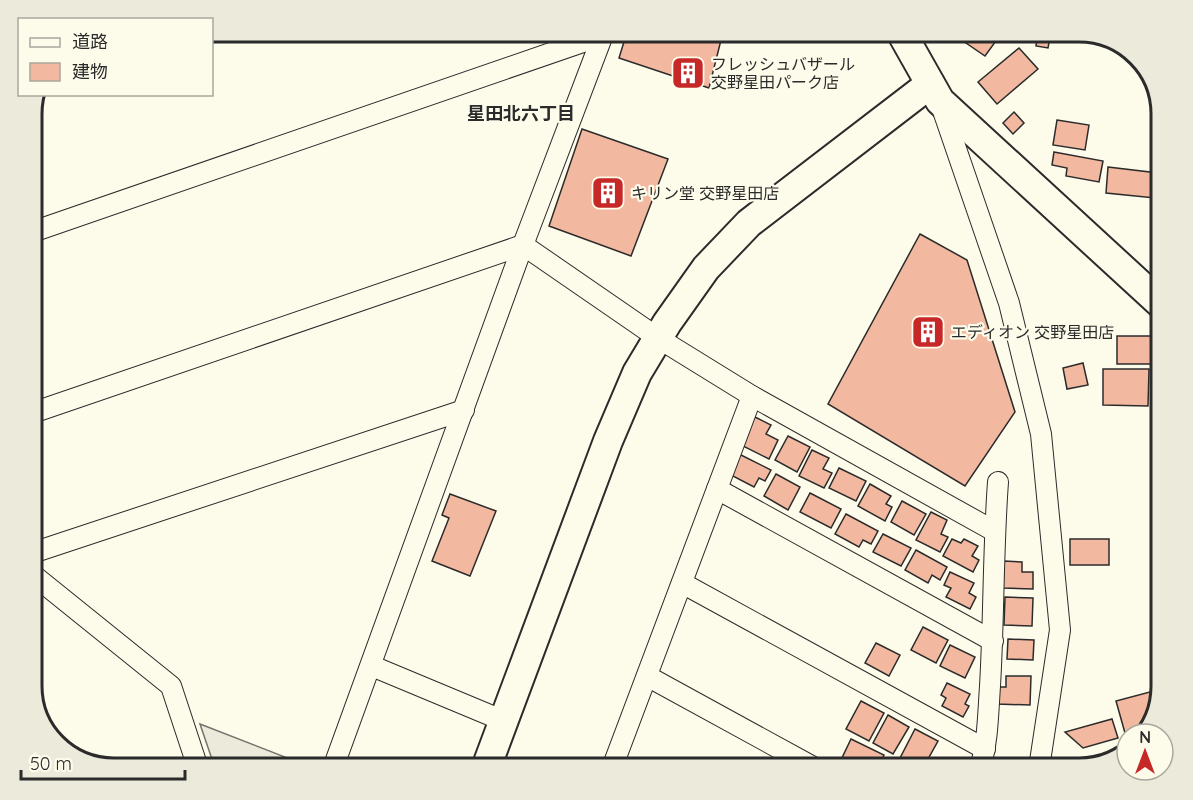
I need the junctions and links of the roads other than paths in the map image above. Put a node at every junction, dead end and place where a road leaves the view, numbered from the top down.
1 (578, 42) edge
2 (601, 42) edge
3 (907, 42) edge
4 (935, 93) junction
5 (42, 229) edge
6 (524, 245) junction
7 (1151, 295) edge
8 (658, 338) junction
9 (752, 396) junction
10 (42, 410) edge
11 (464, 410) junction
12 (998, 482) dead end
13 (717, 489) junction
14 (994, 531) junction
15 (42, 550) edge
16 (42, 582) edge
17 (682, 583) junction
18 (993, 641) junction
19 (372, 666) junction
20 (647, 676) junction
21 (504, 721) junction
22 (985, 749) junction
23 (195, 758) edge
24 (337, 758) edge
25 (490, 758) edge
26 (616, 758) edge
27 (796, 758) edge
28 (983, 758) edge
29 (1040, 758) edge

1 - 5 street
2 - 6 street
3 - 4 street
4 - 7 street
4 - 8 street
4 - 29 street
6 - 8 street
6 - 10 street
6 - 11 street
8 - 9 street
8 - 21 street
9 - 13 street
9 - 14 street
11 - 15 street
11 - 19 street
12 - 14 street
13 - 17 street
13 - 18 street
14 - 18 street
16 - 23 street
17 - 20 street
17 - 22 street
18 - 22 street
19 - 21 street
19 - 24 street
20 - 26 street
20 - 27 street
21 - 25 street
22 - 28 street

